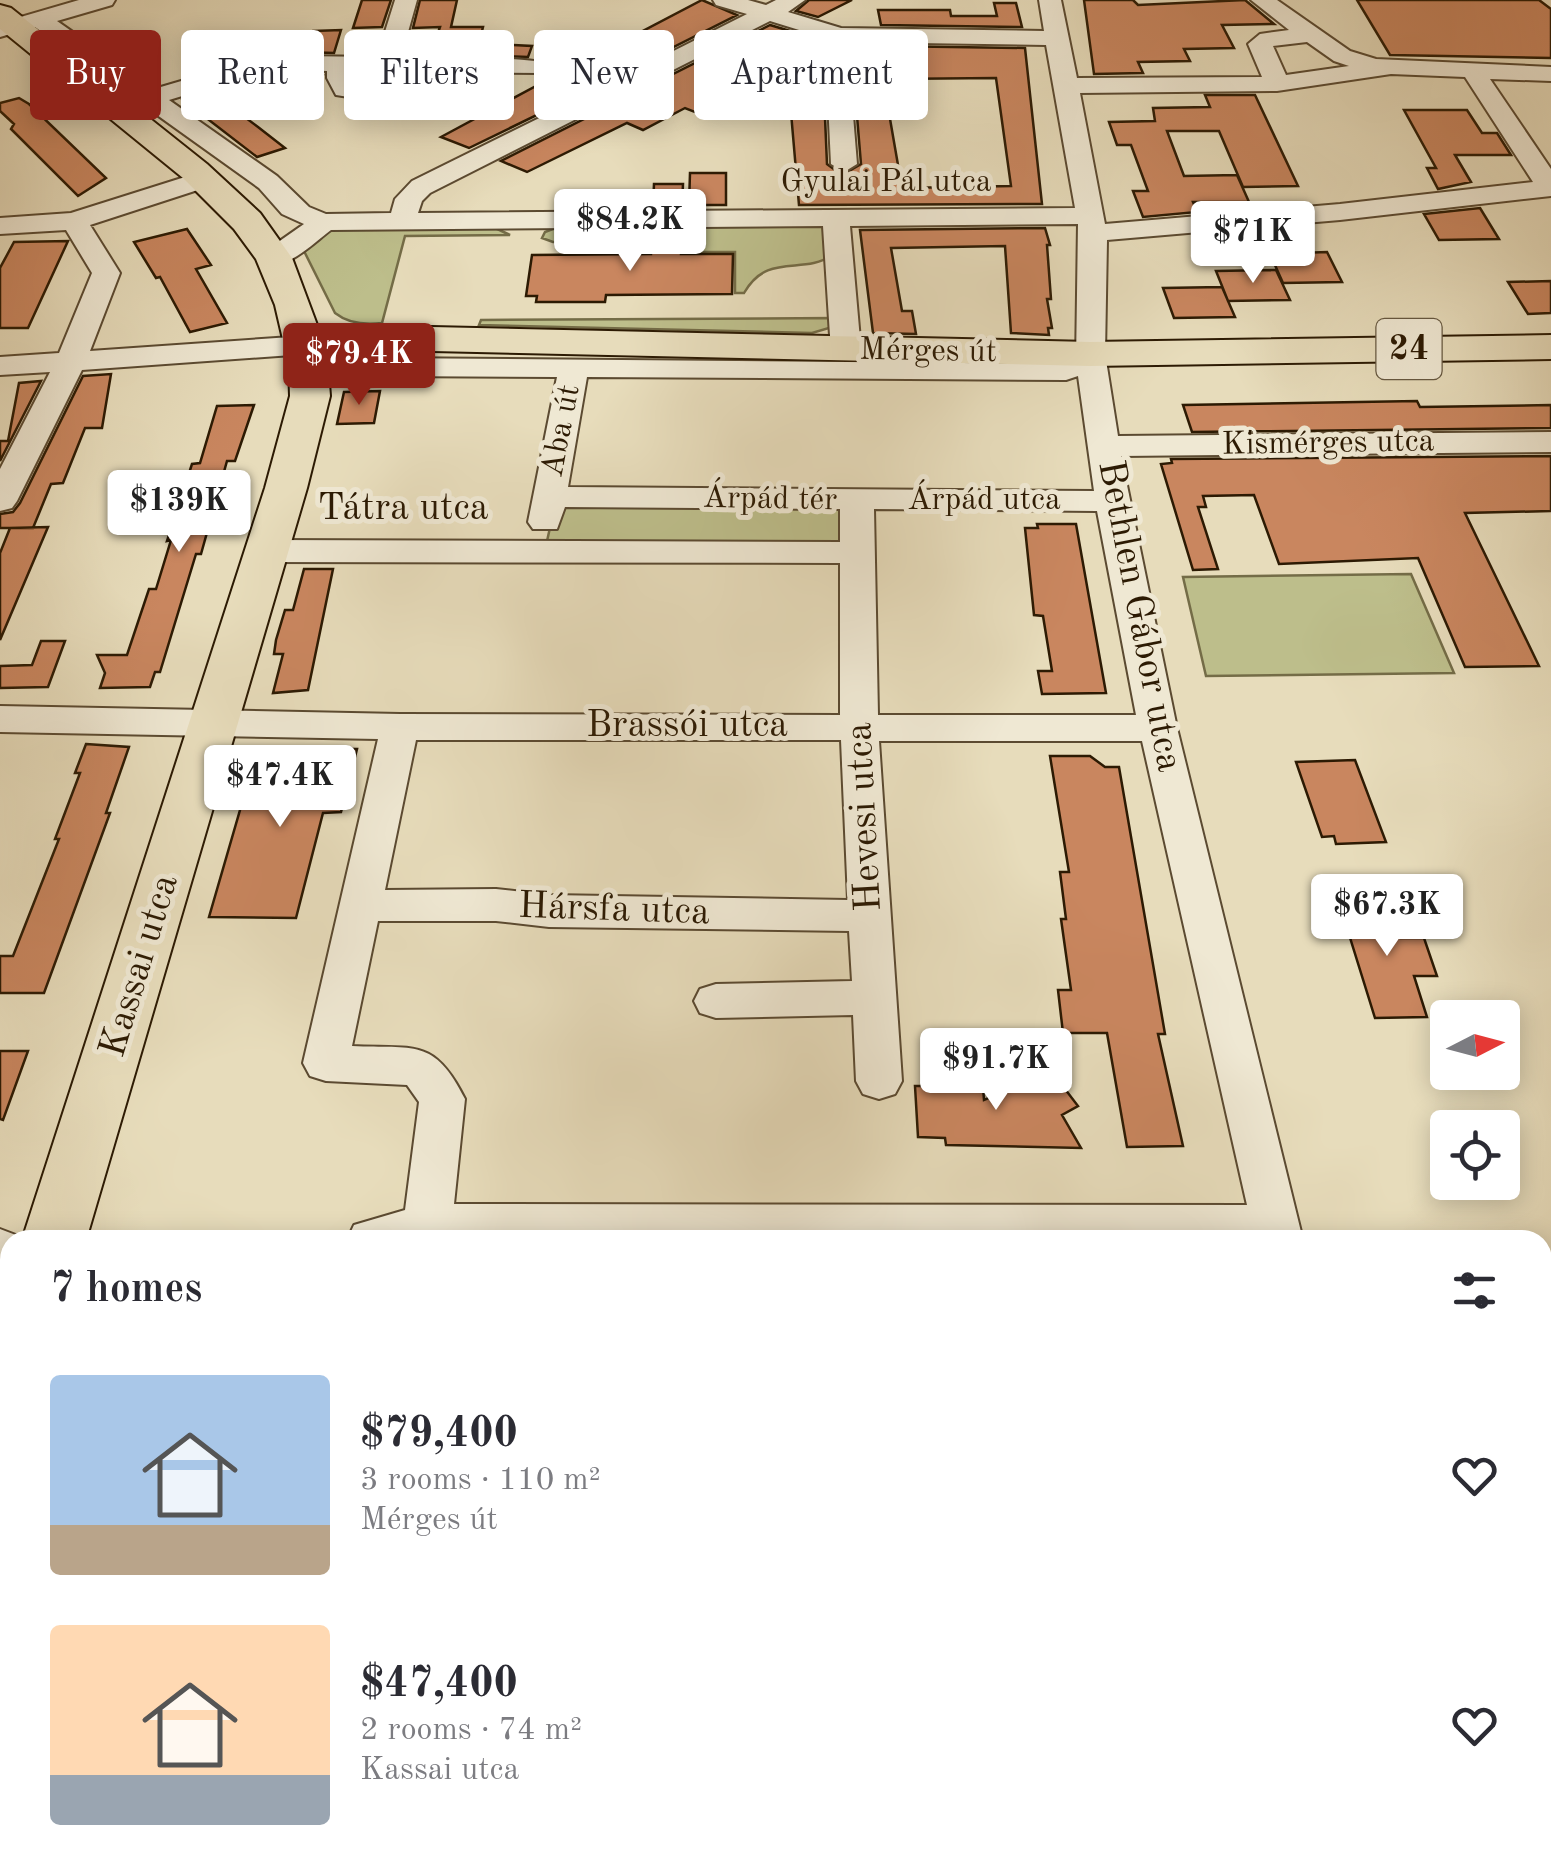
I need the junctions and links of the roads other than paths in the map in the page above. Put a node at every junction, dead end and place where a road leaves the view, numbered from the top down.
1 (104, 0) edge
2 (406, 0) edge
3 (724, 0) edge
4 (794, 0) edge
5 (1050, 0) edge
6 (1262, 0) edge
7 (768, 14) junction
8 (13, 22) edge
9 (397, 30) edge
10 (826, 30) edge
11 (1309, 35) junction
12 (928, 37) edge
13 (939, 37) junction
14 (1056, 38) junction
15 (1342, 56) junction
16 (674, 61) edge
17 (340, 62) junction
18 (344, 62) edge
19 (938, 62) dead end
20 (1386, 68) junction
21 (1473, 72) junction
22 (1551, 74) edge
23 (1322, 79) junction
24 (1277, 84) junction
25 (1064, 86) junction
26 (344, 90) edge
27 (161, 94) edge
28 (161, 106) edge
29 (132, 120) edge
30 (556, 120) edge
31 (845, 120) edge
32 (844, 164) dead end
33 (204, 180) junction
34 (1550, 188) edge
35 (159, 194) junction
36 (836, 218) junction
37 (403, 219) junction
38 (74, 221) junction
39 (325, 222) junction
40 (1091, 224) junction
41 (0, 226) edge
42 (274, 258) junction
43 (292, 300) junction
44 (306, 345) junction
45 (1551, 347) edge
46 (213, 350) junction
47 (846, 351) junction
48 (385, 352) junction
49 (71, 360) junction
50 (1078, 362) junction
51 (0, 366) edge
52 (574, 366) junction
53 (310, 396) junction
54 (1551, 442) edge
55 (1105, 446) junction
56 (550, 497) junction
57 (0, 501) edge
58 (857, 501) junction
59 (1112, 501) junction
60 (266, 551) junction
61 (540, 552) junction
62 (858, 553) junction
63 (0, 719) edge
64 (215, 724) junction
65 (859, 725) junction
66 (400, 727) junction
67 (1158, 728) junction
68 (359, 906) junction
69 (870, 916) junction
70 (874, 998) junction
71 (716, 1001) dead end
72 (879, 1081) dead end
73 (57, 1230) edge
74 (427, 1230) edge
75 (1276, 1230) edge

1 - 8 street
2 - 9 street
3 - 7 street
4 - 7 street
5 - 14 street, Bethlen Gábor utca
6 - 11 street
7 - 10 street
7 - 16 street
11 - 15 street
11 - 24 street
12 - 13 street
13 - 14 street
13 - 19 street
14 - 25 street, Bethlen Gábor utca
15 - 20 street
15 - 23 street
17 - 18 street
17 - 26 street
17 - 27 street
20 - 21 street
20 - 23 street
21 - 22 street
21 - 34 street
23 - 24 street
24 - 25 street
25 - 40 street, Bethlen Gábor utca
28 - 39 street
29 - 33 main road, Kassai utca
30 - 37 street
31 - 32 street
33 - 35 main road
33 - 35 main road
33 - 42 main road, Kassai utca
34 - 40 street, Gyulai Pál utca
35 - 38 street
36 - 37 street, Gyulai Pál utca
36 - 40 street, Gyulai Pál utca
36 - 47 street
37 - 39 street, Gyulai Pál utca
38 - 41 street
38 - 49 street
39 - 42 street
40 - 50 street, Bethlen Gábor utca
42 - 43 main road, Kassai utca
43 - 44 main road, Kassai utca
43 - 46 street
43 - 48 main road
44 - 46 street
44 - 48 main road, Mérges út / 24
44 - 53 main road, Kassai utca
45 - 50 main road, Mérges út / 24
46 - 49 street
47 - 48 main road, Mérges út / 24
47 - 50 main road, Mérges út / 24
48 - 52 street, Mérges út
48 - 53 main road
49 - 51 street
49 - 57 street
50 - 52 street, Mérges út
50 - 55 street, Bethlen Gábor utca
52 - 56 street, Aba út
53 - 60 main road, Kassai utca
54 - 55 street, Kismérges utca
55 - 59 street, Bethlen Gábor utca
56 - 58 street, Árpád tér
56 - 61 street
58 - 59 street, Árpád utca
58 - 62 street, Árpád tér
59 - 67 street, Bethlen Gábor utca
60 - 61 street, Tátra utca
60 - 64 main road, Kassai utca
61 - 62 street, Árpád tér
62 - 65 street, Hevesi utca
63 - 64 street, Brassói utca
64 - 66 street, Brassói utca
64 - 73 main road, Kassai utca
65 - 66 street, Brassói utca
65 - 67 street, Brassói utca
65 - 69 street, Hevesi utca
66 - 68 street
67 - 75 street, Bethlen Gábor utca
68 - 69 street, Hársfa utca
68 - 74 street
69 - 70 street, Hevesi utca
70 - 71 street
70 - 72 street, Hevesi utca

